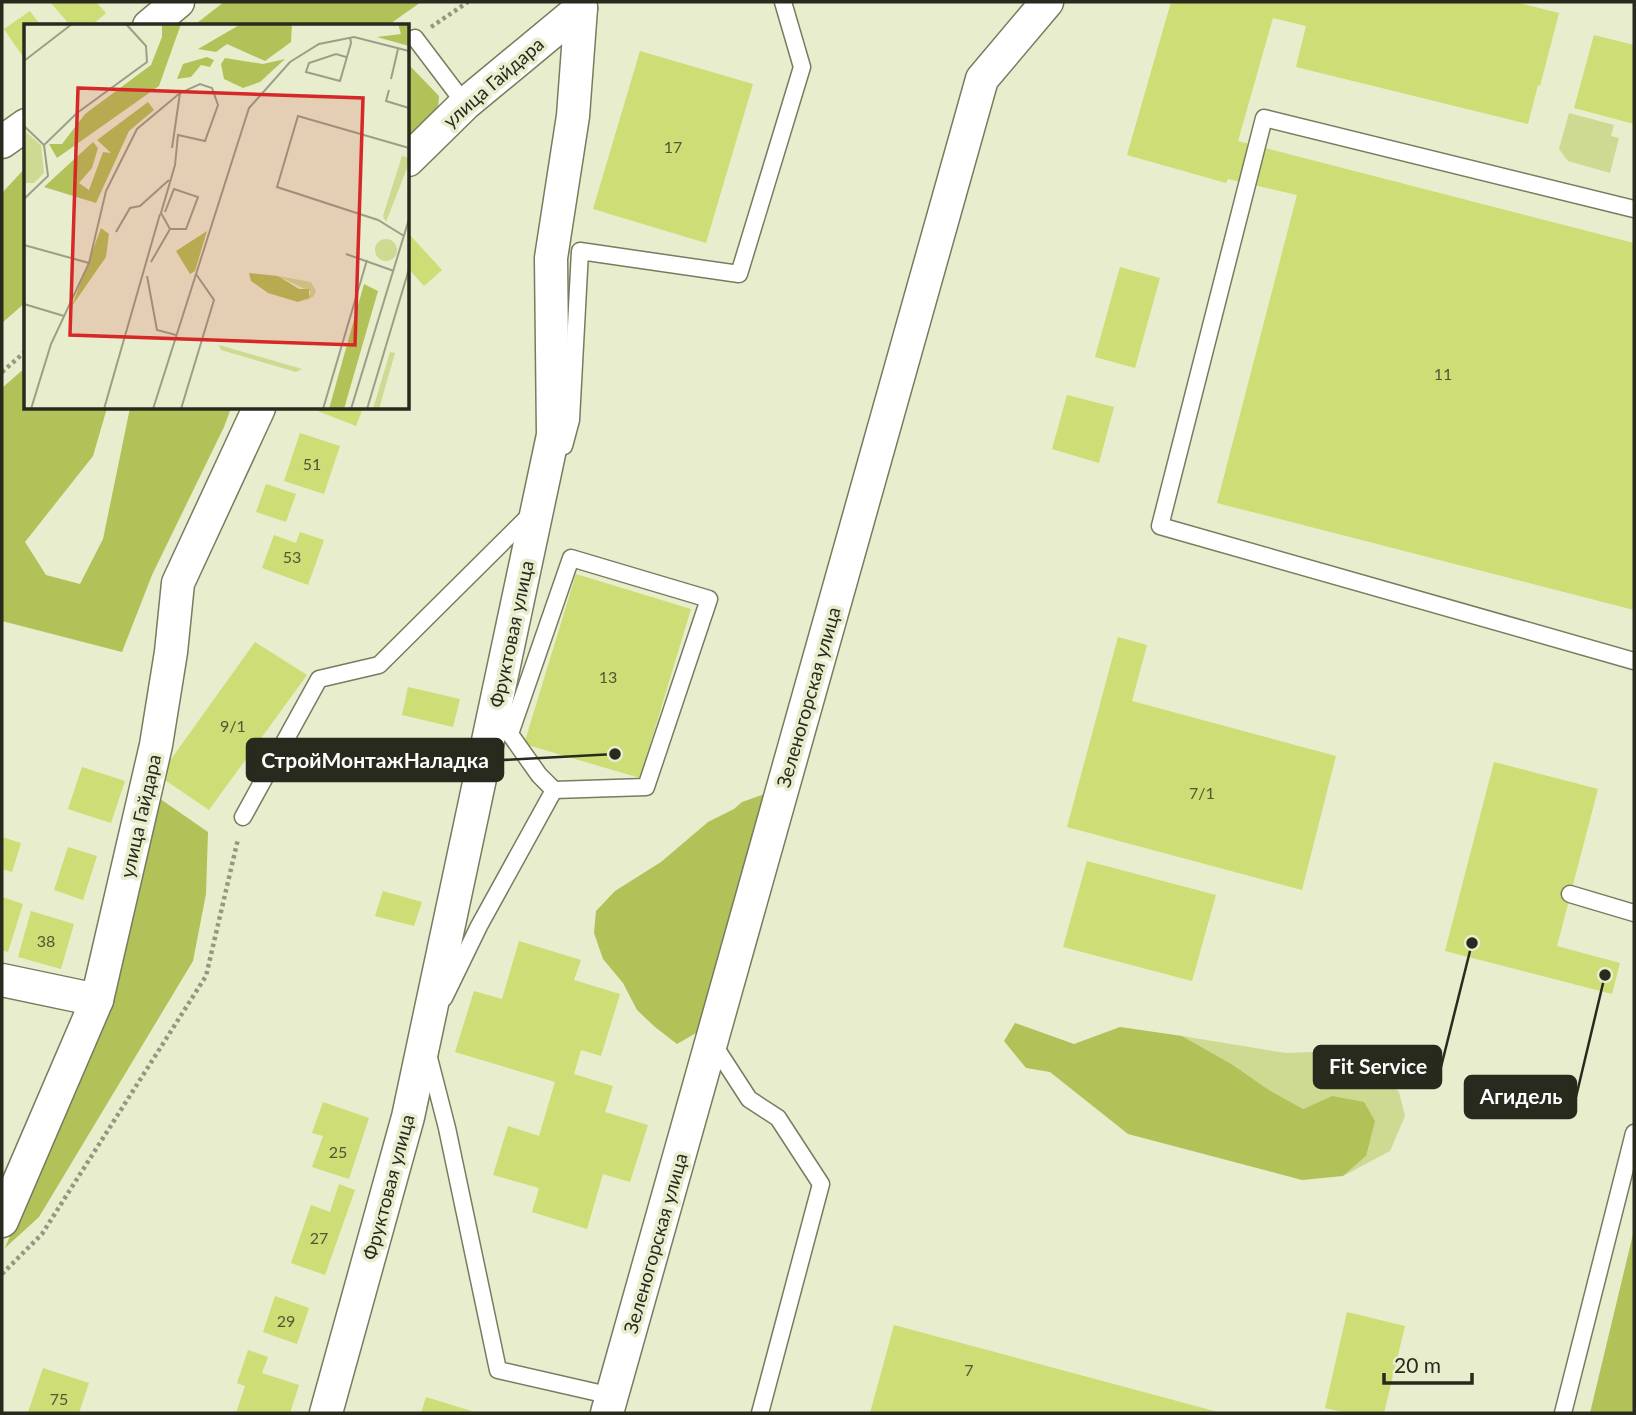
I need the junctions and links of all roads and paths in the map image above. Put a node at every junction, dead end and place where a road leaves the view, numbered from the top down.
1 (178, 2) edge
2 (468, 2) edge
3 (783, 2) edge
4 (1047, 2) edge
5 (583, 4) edge
6 (151, 24) edge
7 (415, 38) joint
8 (465, 104) junction
9 (24, 126) edge
10 (2, 142) edge
11 (410, 158) edge
12 (1634, 209) edge
13 (24, 354) edge
14 (2, 372) edge
15 (258, 410) edge
16 (538, 506) junction
17 (1634, 661) edge
18 (498, 696) junction
19 (510, 734) junction
20 (554, 790) junction
21 (243, 817) joint
22 (1570, 894) dead end
23 (1634, 913) edge
24 (2, 980) edge
25 (97, 1000) junction
26 (424, 1040) junction
27 (712, 1042) junction
28 (1634, 1133) edge
29 (2, 1221) edge
30 (2, 1273) edge
31 (610, 1404) edge
32 (327, 1413) edge
33 (760, 1413) edge
34 (1563, 1413) edge

1 - 6 street
2 - 7 path
3 - 18 lane
4 - 27 street, Зеленогорская улица
5 - 8 street, улица Гайдара
5 - 16 street, Фруктовая улица
7 - 8 lane
8 - 11 street, улица Гайдара
9 - 10 street
12 - 17 lane
13 - 14 path
15 - 25 street, улица Гайдара
16 - 18 street, Фруктовая улица
16 - 21 lane
18 - 19 lane
18 - 26 street, Фруктовая улица
19 - 20 lane
19 - 20 lane
20 - 26 lane
21 - 30 path
22 - 23 lane
24 - 25 street
25 - 29 street, улица Гайдара
26 - 31 lane
26 - 32 street, Фруктовая улица
27 - 31 street, Зеленогорская улица
27 - 33 lane
28 - 34 lane

